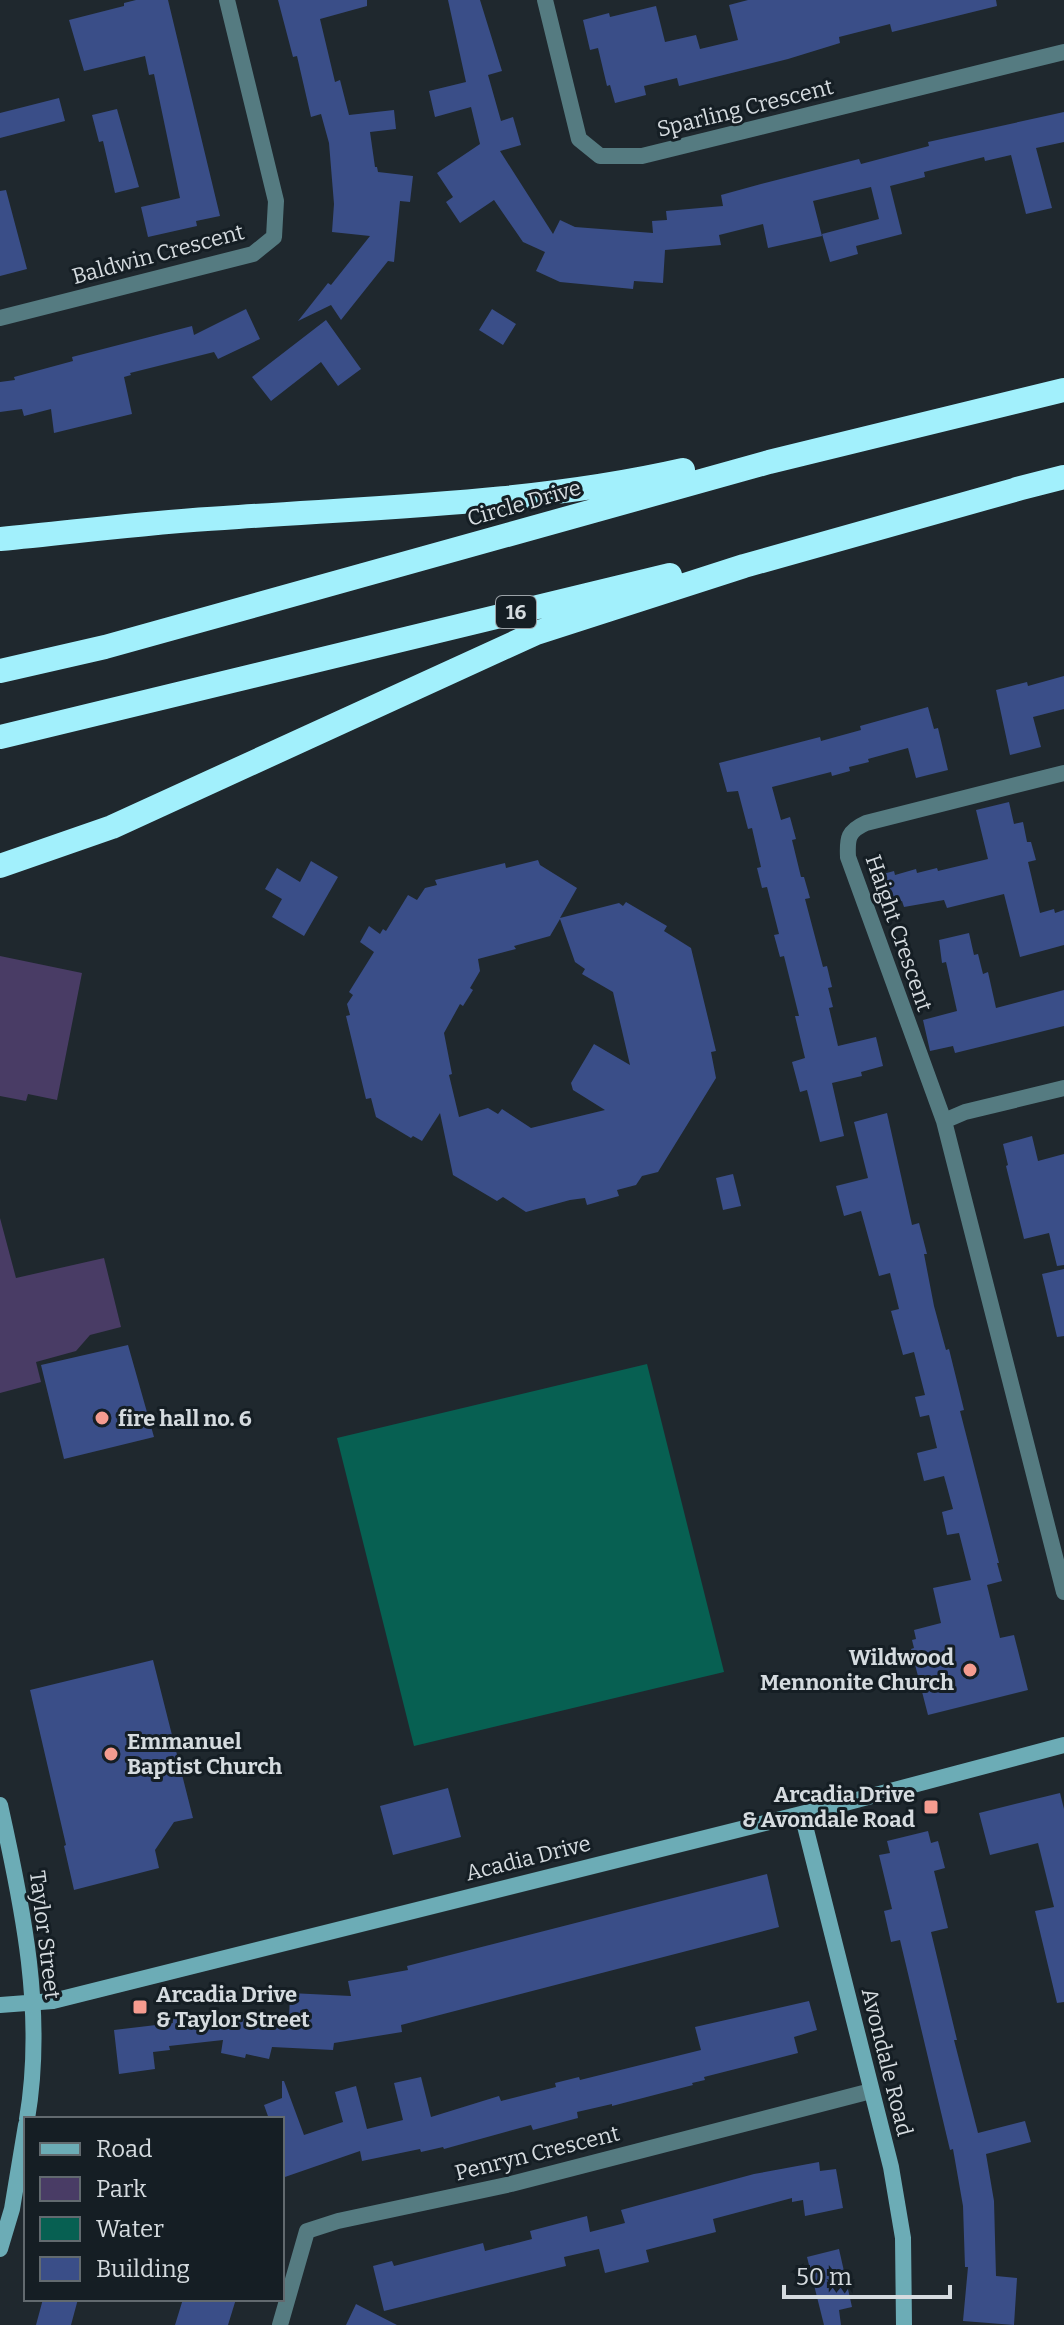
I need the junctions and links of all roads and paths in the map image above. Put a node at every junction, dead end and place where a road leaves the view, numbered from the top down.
1 (227, 0) edge
2 (545, 0) edge
3 (1064, 52) edge
4 (0, 318) edge
5 (1064, 390) edge
6 (769, 462) junction
7 (1064, 477) edge
8 (1032, 485) junction
9 (0, 539) edge
10 (0, 671) edge
11 (0, 737) edge
12 (1064, 773) edge
13 (0, 866) edge
14 (1064, 1088) edge
15 (944, 1121) junction
16 (1064, 1592) edge
17 (1064, 1745) edge
18 (0, 1805) edge
19 (802, 1814) junction
20 (33, 2002) junction
21 (0, 2005) edge
22 (871, 2091) junction
23 (27, 2117) edge
24 (24, 2137) edge
25 (0, 2249) edge
26 (280, 2325) edge
27 (904, 2325) edge

1 - 4 street, Baldwin Crescent
2 - 3 street, Sparling Crescent
5 - 6 highway, Circle Drive
6 - 9 highway
6 - 10 highway, Circle Drive
7 - 8 highway, 16
8 - 11 highway, 16
8 - 13 highway
12 - 15 street, Haight Crescent
14 - 15 street
15 - 16 street, Haight Crescent
17 - 19 street, Acadia Drive
18 - 20 street, Taylor Street
19 - 20 street, Acadia Drive
19 - 22 street, Avondale Road
20 - 21 street, Acadia Drive
20 - 23 street, Taylor Street
22 - 26 street, Penryn Crescent
22 - 27 street, Avondale Road
24 - 25 street

